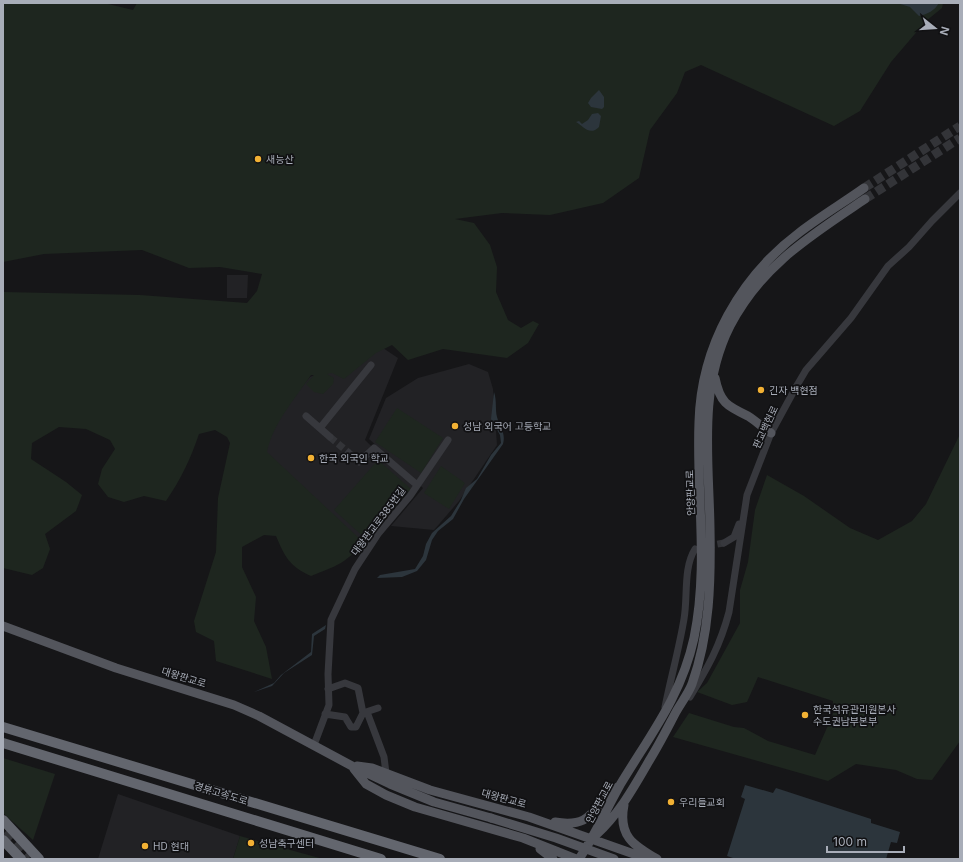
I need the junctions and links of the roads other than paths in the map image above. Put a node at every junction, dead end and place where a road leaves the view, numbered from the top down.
1 (864, 188) tunnel mouth
2 (960, 193) edge
3 (865, 199) tunnel mouth
4 (371, 365) dead end
5 (714, 374) junction
6 (306, 416) dead end
7 (320, 428) junction
8 (771, 433) junction
9 (330, 437) tunnel mouth
10 (448, 440) dead end
11 (349, 453) tunnel mouth
12 (417, 485) junction
13 (743, 512) junction
14 (695, 549) dead end
15 (738, 552) junction
16 (3, 626) edge
17 (328, 689) junction
18 (378, 708) dead end
19 (365, 712) junction
20 (675, 713) junction
21 (325, 714) junction
22 (663, 719) junction
23 (3, 727) edge
24 (3, 743) edge
25 (314, 745) junction
26 (352, 766) junction
27 (386, 773) junction
28 (620, 786) junction
29 (624, 803) junction
30 (529, 817) junction
31 (3, 820) edge
32 (523, 838) junction
33 (592, 839) junction
34 (3, 840) edge
35 (21, 859) edge
36 (39, 859) edge
37 (381, 859) edge
38 (440, 859) edge
39 (553, 859) edge
40 (577, 859) edge
41 (614, 859) edge
42 (648, 859) edge
43 (657, 859) edge

1 - 22 main road, 안양판교로
2 - 8 street, 판교백현로
3 - 5 main road, 안양판교로
4 - 7 street
5 - 8 main road
5 - 20 main road, 안양판교로
6 - 7 street
7 - 9 street
8 - 13 street, 판교백현로
10 - 12 street, 대왕판교로385번길
11 - 12 street
12 - 17 street, 대왕판교로385번길
13 - 15 street, 판교백현로
13 - 15 street
14 - 22 street
15 - 20 street, 판교백현로
16 - 25 main road, 대왕판교로
17 - 19 street
17 - 21 street, 대왕판교로385번길
18 - 19 street
19 - 21 street
19 - 27 street
20 - 29 main road, 안양판교로
21 - 25 street, 대왕판교로385번길
22 - 28 main road, 안양판교로
23 - 38 highway, 경부고속도로
24 - 37 highway, 경부고속도로
25 - 26 main road, 대왕판교로
26 - 27 main road, 대왕판교로
26 - 32 main road, 대왕판교로
26 - 41 main road, 대왕판교로, bridge
27 - 30 main road, 대왕판교로
28 - 30 main road
28 - 33 main road, 안양판교로
29 - 33 main road, 안양판교로
29 - 43 main road
30 - 33 main road, 대왕판교로
31 - 36 highway
32 - 39 main road
32 - 40 main road, 대왕판교로
33 - 40 main road, 안양판교로
33 - 42 main road, 대왕판교로
34 - 35 highway

